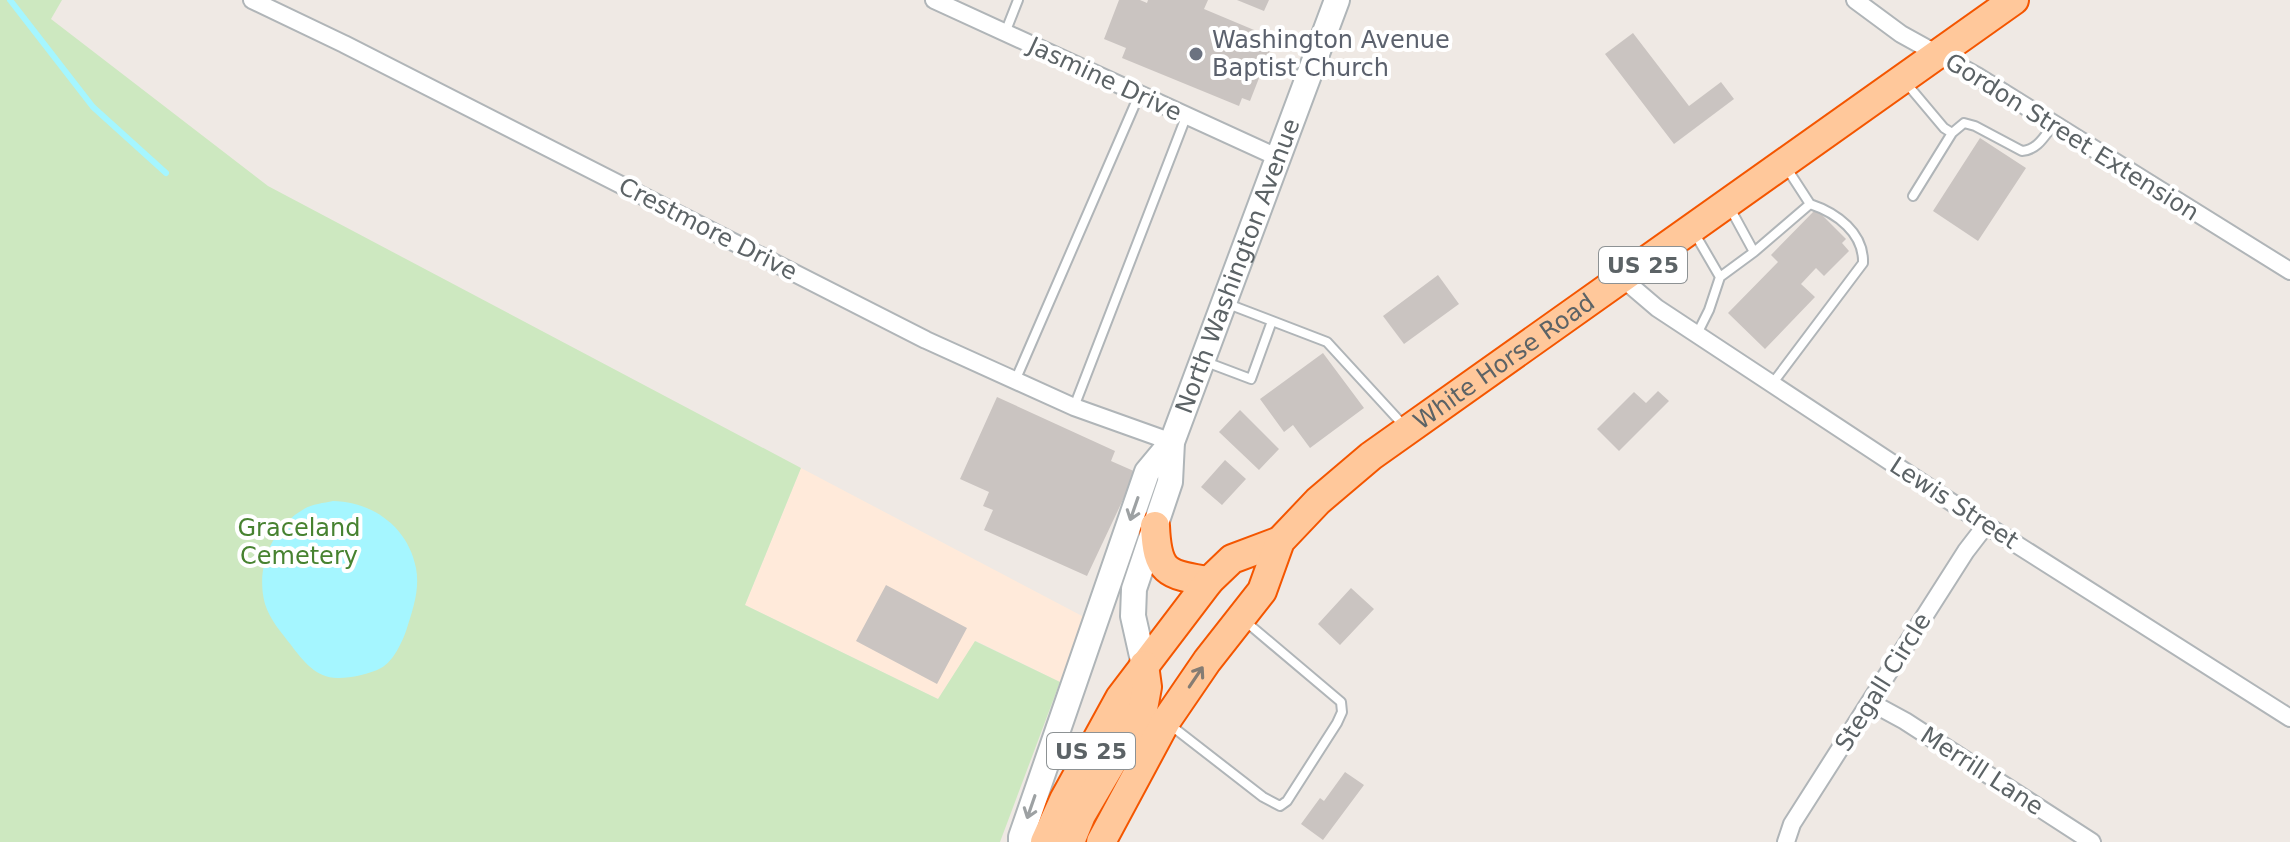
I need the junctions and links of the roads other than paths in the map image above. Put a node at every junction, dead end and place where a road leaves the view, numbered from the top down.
1 (252, 0) edge
2 (934, 0) edge
3 (1018, 0) edge
4 (1337, 0) edge
5 (1855, 0) edge
6 (2014, 0) edge
7 (1005, 33) junction
8 (1938, 54) junction
9 (1904, 80) junction
10 (1139, 95) junction
11 (1186, 117) junction
12 (2054, 124) junction
13 (1952, 133) junction
14 (1277, 157) junction
15 (1784, 164) junction
16 (1913, 196) dead end
17 (1728, 204) junction
18 (1810, 204) junction
19 (1693, 229) junction
20 (1754, 252) junction
21 (2290, 271) edge
22 (1720, 277) junction
23 (1623, 279) junction
24 (1224, 302) junction
25 (1272, 321) junction
26 (1697, 334) junction
27 (1202, 360) junction
28 (1015, 382) junction
29 (1772, 384) junction
30 (1074, 407) junction
31 (1409, 431) junction
32 (1172, 442) junction
33 (1986, 525) junction
34 (1155, 526) junction
35 (1280, 541) junction
36 (1209, 581) junction
37 (1242, 618) junction
38 (1144, 665) junction
39 (1870, 702) junction
40 (2290, 718) edge
41 (1166, 721) junction
42 (1021, 842) edge
43 (1045, 842) edge
44 (1070, 842) edge
45 (1101, 842) edge
46 (1786, 842) edge
47 (2092, 842) edge

1 - 28 street, Crestmore Drive
2 - 7 street, Jasmine Drive
3 - 7 lane
4 - 14 main road, North Washington Avenue
5 - 8 street, Gordon Street Extension
6 - 8 highway, White Horse Road / US 25
7 - 10 street, Jasmine Drive
8 - 9 highway, White Horse Road / US 25
8 - 12 street, Gordon Street Extension
9 - 13 lane
9 - 15 highway, White Horse Road / US 25
10 - 11 street, Jasmine Drive
10 - 28 lane
11 - 14 street, Jasmine Drive
11 - 30 lane
12 - 13 lane
12 - 21 street, Gordon Street Extension
13 - 16 lane
14 - 24 main road, North Washington Avenue
15 - 17 highway, White Horse Road / US 25
15 - 18 lane
17 - 19 highway, White Horse Road / US 25
17 - 20 lane
18 - 20 lane
18 - 29 lane
19 - 22 lane
19 - 23 highway, White Horse Road / US 25
20 - 22 lane
22 - 26 lane
23 - 26 street, Lewis Street
23 - 31 highway, White Horse Road / US 25
24 - 25 lane
24 - 27 main road, North Washington Avenue
25 - 27 lane
25 - 31 lane
26 - 29 street, Lewis Street
27 - 32 main road, North Washington Avenue
28 - 30 street, Crestmore Drive
29 - 33 street, Lewis Street
30 - 32 street, Crestmore Drive
31 - 35 highway, White Horse Road / US 25
32 - 34 main road, North Washington Avenue
32 -> 42 main road, North Washington Avenue
33 - 39 street, Stegall Circle
33 - 40 street, Lewis Street
34 - 36 highway
34 - 38 main road, North Washington Avenue
35 - 36 highway, White Horse Road / US 25
35 - 37 highway, White Horse Road / US 25
36 - 38 highway, White Horse Road / US 25
41 -> 37 highway, White Horse Road / US 25
37 - 41 lane
38 - 43 highway, White Horse Road / US 25
38 - 44 highway
39 - 46 street, Stegall Circle
39 - 47 street, Merrill Lane
41 - 45 highway, White Horse Road / US 25

